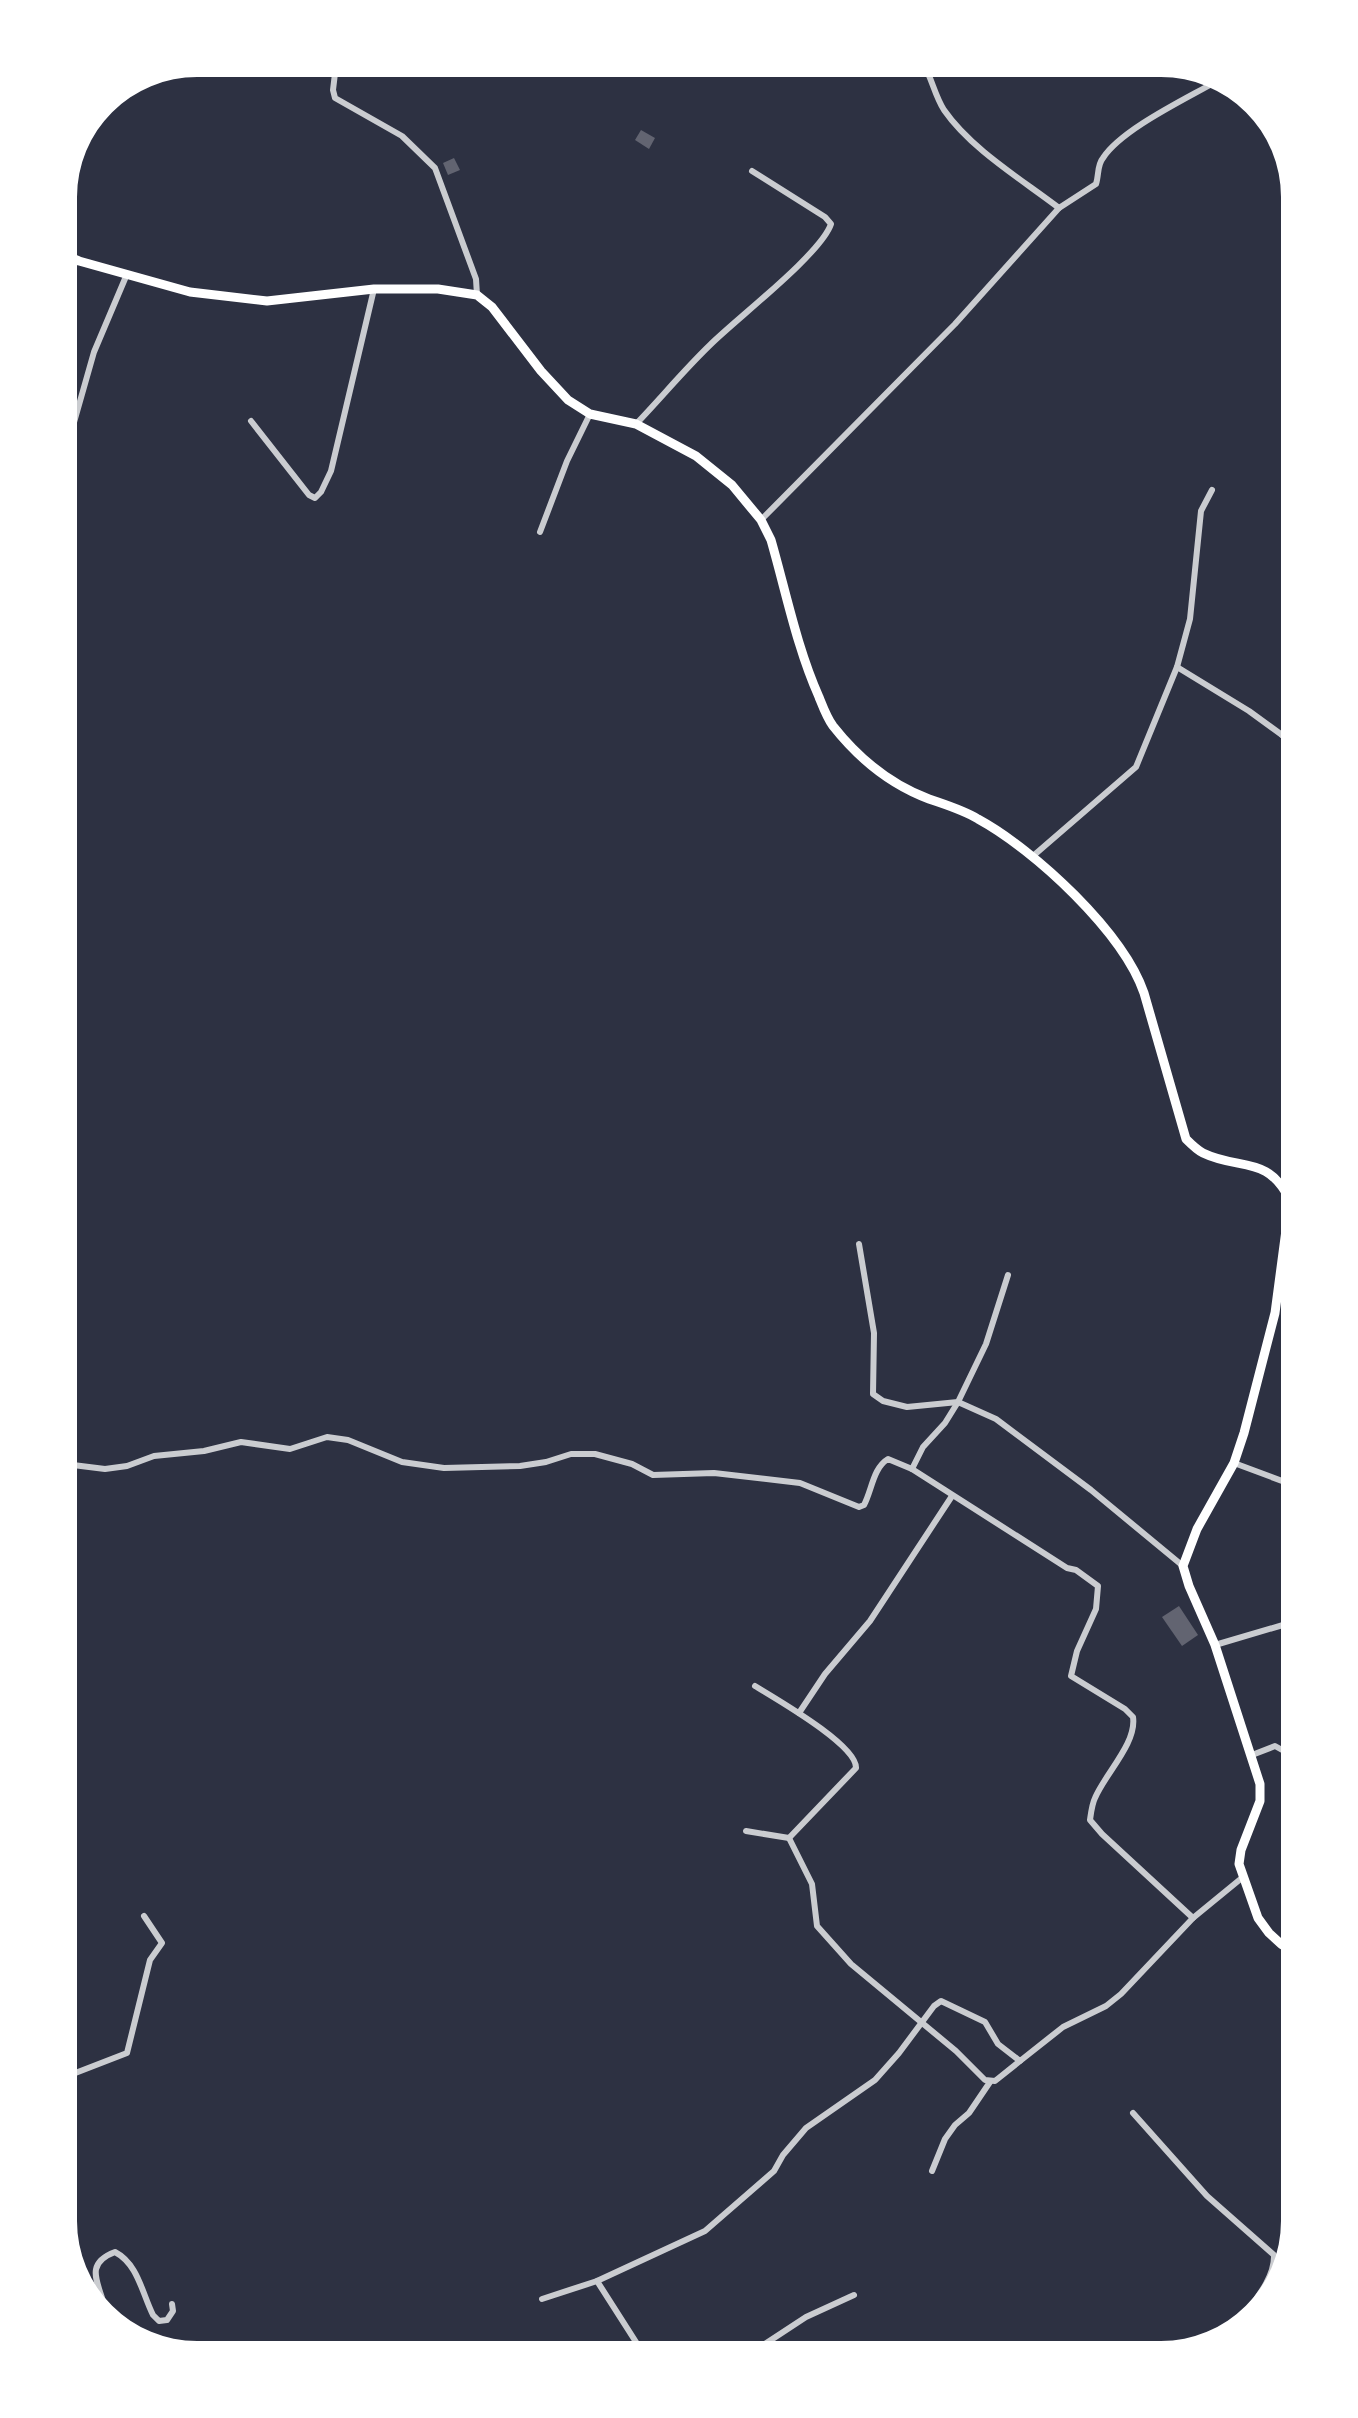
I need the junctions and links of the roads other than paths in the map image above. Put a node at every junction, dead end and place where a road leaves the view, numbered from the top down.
1 (335, 77) edge
2 (929, 77) edge
3 (1208, 86) edge
4 (752, 171) dead end
5 (1059, 208) junction
6 (77, 260) edge
7 (127, 274) junction
8 (374, 289) junction
9 (477, 295) junction
10 (77, 412) edge
11 (590, 414) junction
12 (251, 421) dead end
13 (636, 424) junction
14 (1212, 490) dead end
15 (761, 520) junction
16 (540, 532) dead end
17 (1177, 667) junction
18 (1281, 734) edge
19 (1033, 856) junction
20 (1281, 1183) edge
21 (859, 1244) dead end
22 (1008, 1275) dead end
23 (1281, 1282) edge
24 (958, 1402) junction
25 (1234, 1463) junction
26 (77, 1466) edge
27 (912, 1469) junction
28 (1281, 1481) edge
29 (952, 1496) junction
30 (1183, 1566) junction
31 (1281, 1626) edge
32 (1215, 1645) junction
33 (755, 1686) dead end
34 (800, 1713) junction
35 (1281, 1749) edge
36 (1252, 1755) junction
37 (746, 1831) dead end
38 (789, 1838) junction
39 (1243, 1877) junction
40 (144, 1916) dead end
41 (1193, 1918) junction
42 (1281, 1944) edge
43 (921, 2022) junction
44 (1020, 2061) junction
45 (77, 2072) edge
46 (990, 2082) junction
47 (1133, 2113) dead end
48 (932, 2171) dead end
49 (1274, 2262) edge
50 (597, 2281) junction
51 (98, 2289) edge
52 (854, 2295) dead end
53 (542, 2299) dead end
54 (172, 2304) dead end
55 (635, 2341) edge
56 (769, 2341) edge

1 - 9 street
2 - 5 street
3 - 5 street
4 - 13 street
5 - 15 street
6 - 7 main road
7 - 8 main road
7 - 10 street
8 - 9 main road
8 - 12 street
9 - 11 main road
11 - 13 main road
11 - 16 street
13 - 15 main road
14 - 17 street
15 - 19 main road
17 - 18 street
17 - 19 street
19 - 20 main road
21 - 24 street
22 - 24 street
23 - 25 main road
24 - 27 street
24 - 30 street
25 - 28 street
25 - 30 main road
26 - 27 street
27 - 29 street
29 - 34 street
29 - 41 street
30 - 32 main road
31 - 32 street
32 - 36 main road
33 - 34 street
34 - 38 street
35 - 36 street
36 - 39 main road
37 - 38 street
38 - 43 street
39 - 41 street
39 - 42 main road
40 - 45 street
41 - 44 street
43 - 44 street
43 - 46 street
43 - 50 street
44 - 46 street
46 - 48 street
47 - 49 street
50 - 53 street
50 - 55 street
51 - 54 street
52 - 56 street

